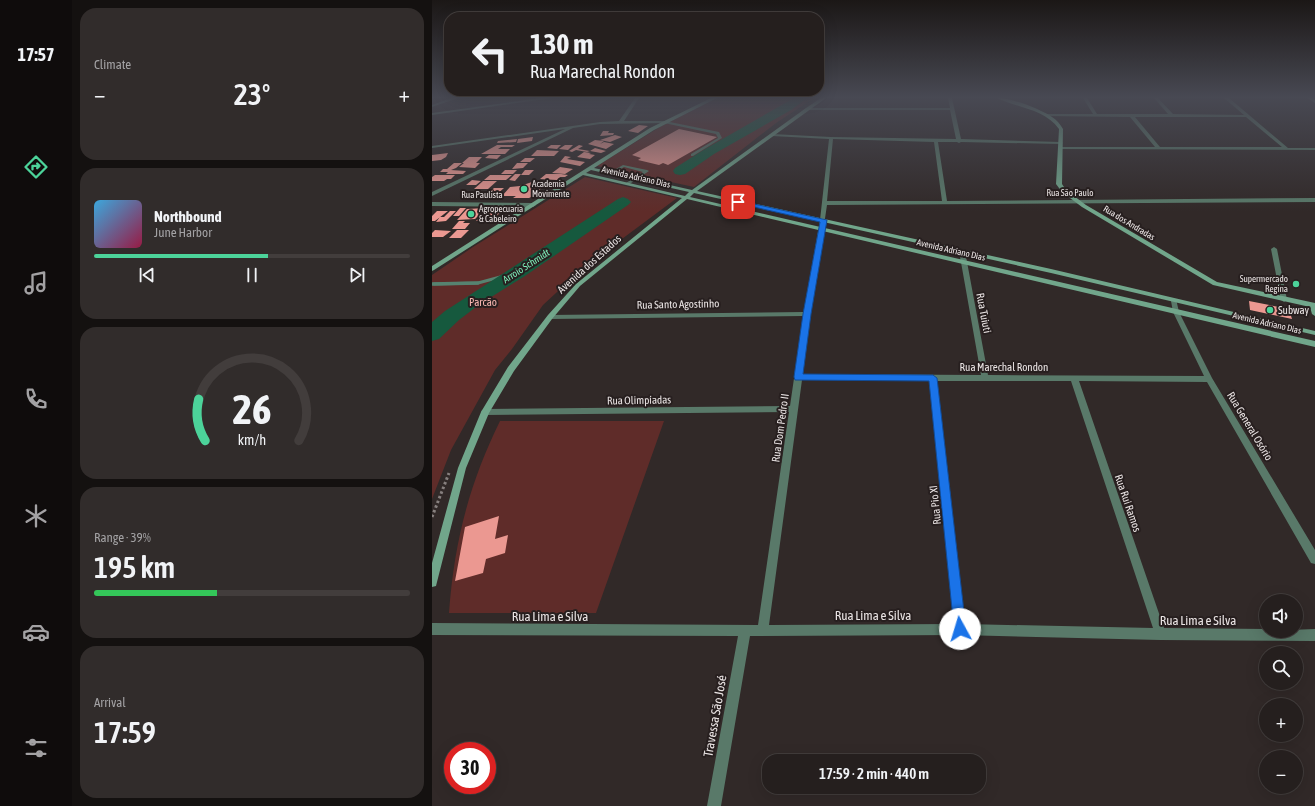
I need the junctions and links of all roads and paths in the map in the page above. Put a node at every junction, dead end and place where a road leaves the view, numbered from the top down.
1 (509, 136) edge
2 (556, 136) edge
3 (644, 136) edge
4 (719, 136) edge
5 (771, 136) edge
6 (784, 136) edge
7 (958, 136) edge
8 (1061, 136) edge
9 (1148, 136) edge
10 (1270, 136) edge
11 (831, 138) junction
12 (936, 141) junction
13 (959, 142) junction
14 (1061, 146) junction
15 (432, 147) edge
16 (1159, 149) junction
17 (1287, 149) junction
18 (1315, 149) edge
19 (692, 155) dead end
20 (591, 169) junction
21 (611, 173) junction
22 (584, 174) junction
23 (636, 179) junction
24 (628, 184) junction
25 (694, 191) junction
26 (432, 194) edge
27 (686, 198) junction
28 (1315, 200) edge
29 (1077, 201) junction
30 (945, 202) junction
31 (825, 203) junction
32 (432, 204) edge
33 (533, 205) junction
34 (823, 225) junction
35 (1274, 249) dead end
36 (962, 251) junction
37 (963, 262) junction
38 (432, 268) edge
39 (1174, 300) junction
40 (1284, 300) junction
41 (1314, 306) edge
42 (1176, 312) junction
43 (807, 314) junction
44 (1315, 314) edge
45 (550, 317) junction
46 (1315, 333) edge
47 (1315, 344) edge
48 (798, 377) junction
49 (933, 378) junction
50 (985, 378) junction
51 (1074, 379) junction
52 (1209, 379) junction
53 (794, 409) junction
54 (485, 412) junction
55 (451, 468) dead end
56 (432, 518) edge
57 (1315, 559) edge
58 (432, 582) edge
59 (432, 629) edge
60 (960, 629) junction
61 (746, 631) junction
62 (763, 631) junction
63 (1160, 634) junction
64 (1315, 635) edge
65 (714, 806) edge

1 - 15 street
2 - 26 street
3 - 20 street
4 - 19 lane
5 - 25 street, Avenida dos Estados
6 - 11 street
7 - 13 street
8 - 14 street, Rua dos Andradas
9 - 16 street
10 - 17 street
11 - 12 street
11 - 31 street, Rua Dom Pedro II
12 - 13 street
12 - 30 street
13 - 14 street
14 - 16 street
14 - 29 street, Rua dos Andradas
16 - 17 street
17 - 18 street
20 - 21 street, Avenida Adriano Dias
20 - 22 street
21 - 23 street, Avenida Adriano Dias
21 - 23 lane
22 - 24 street, Avenida Adriano Dias
22 - 33 street
23 - 24 lane
23 - 25 street, Avenida Adriano Dias
24 - 27 street, Avenida Adriano Dias
25 - 27 street, Avenida dos Estados
25 - 34 street, Avenida Adriano Dias
27 - 34 street, Avenida Adriano Dias
27 - 45 street, Avenida dos Estados
28 - 29 street, Rua São Paulo
29 - 30 street, Rua São Paulo
29 - 40 street, Rua dos Andradas
30 - 31 street, Rua São Paulo
31 - 34 street, Rua Dom Pedro II
32 - 33 street, Rua Paulista
33 - 38 street
34 - 36 street, Avenida Adriano Dias
34 - 37 street, Avenida Adriano Dias
34 - 43 street, Rua Dom Pedro II
35 - 40 lane
36 - 37 street, Rua Tuiuti
36 - 39 street, Avenida Adriano Dias
37 - 42 street, Avenida Adriano Dias
37 - 50 street, Rua Tuiuti
39 - 42 street, Rua General Osório
39 - 46 street, Avenida Adriano Dias
40 - 41 street, Rua dos Andradas
41 - 44 street
42 - 47 street, Avenida Adriano Dias
42 - 52 street, Rua General Osório
43 - 45 street, Rua Santo Agostinho
43 - 48 street, Rua Dom Pedro II
45 - 54 street, Avenida dos Estados
48 - 49 street, Rua Marechal Rondon
48 - 53 street, Rua Dom Pedro II
49 - 50 street, Rua Marechal Rondon
49 - 60 street, Rua Pio XI
50 - 51 street, Rua Marechal Rondon
51 - 52 street, Rua Marechal Rondon
51 - 63 street, Rua Rui Ramos
52 - 57 street, Rua General Osório
53 - 54 street, Rua Olimpíadas
53 - 62 street, Rua Dom Pedro II
54 - 58 street, Avenida dos Estados
55 - 56 path
59 - 61 street, Rua Lima e Silva
60 - 62 street, Rua Lima e Silva
60 - 63 street, Rua Lima e Silva
61 - 62 street, Rua Lima e Silva
61 - 65 street, Travessa São José
63 - 64 street, Rua Lima e Silva

